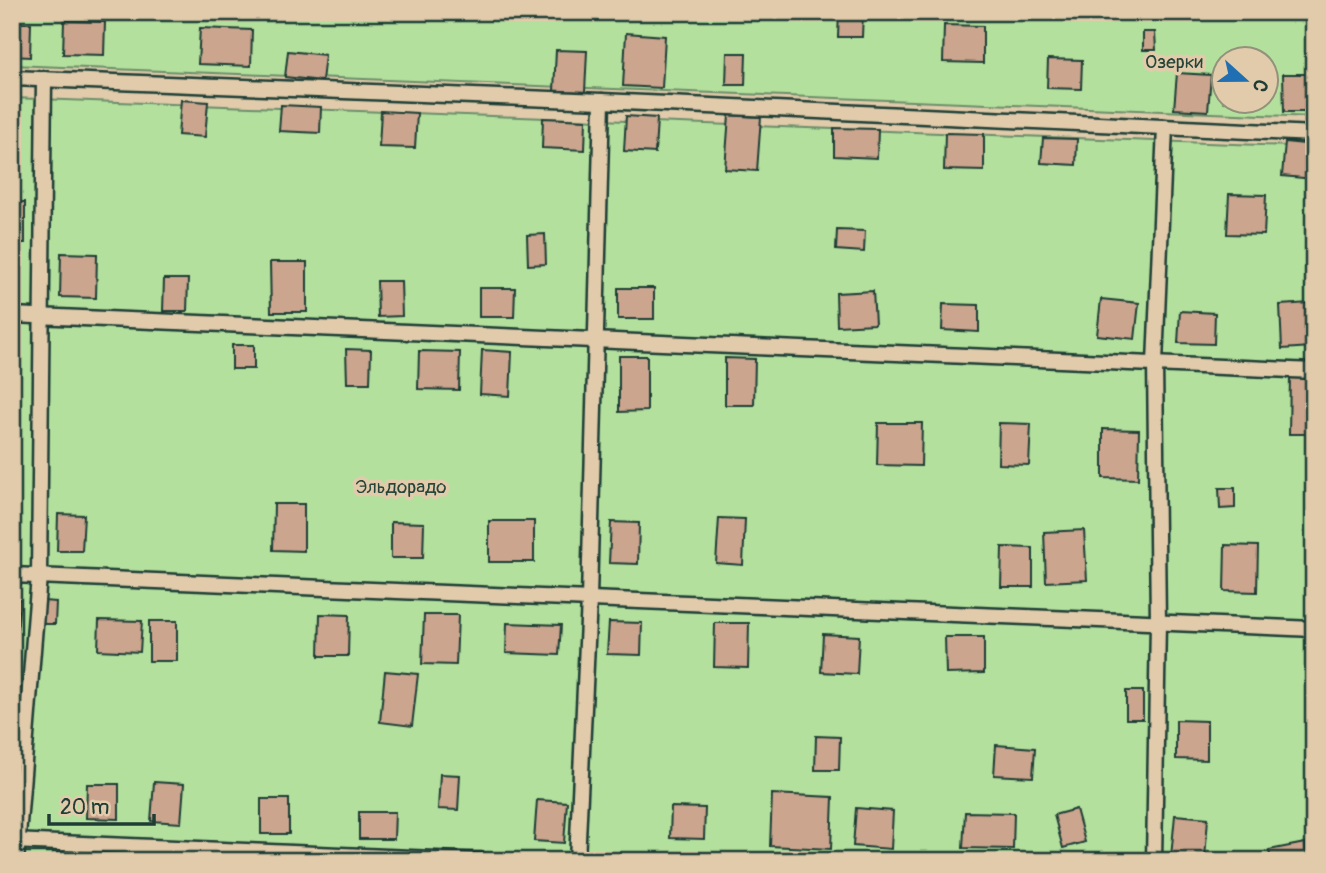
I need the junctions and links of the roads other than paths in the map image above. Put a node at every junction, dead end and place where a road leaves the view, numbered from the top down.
1 (12, 78) edge
2 (44, 79) junction
3 (602, 101) junction
4 (1165, 127) junction
5 (1314, 134) edge
6 (12, 315) edge
7 (40, 316) junction
8 (597, 340) junction
9 (1155, 363) junction
10 (1314, 371) edge
11 (12, 575) edge
12 (39, 576) junction
13 (589, 599) junction
14 (1158, 622) junction
15 (1314, 629) edge
16 (14, 841) edge
17 (16, 861) edge
18 (483, 861) edge
19 (577, 861) edge
20 (1154, 861) edge

1 - 2 lane
2 - 3 lane
2 - 7 lane
3 - 4 lane
3 - 8 lane
4 - 5 lane
4 - 9 lane
6 - 7 lane
7 - 8 lane
7 - 12 lane
8 - 9 lane
8 - 13 lane
9 - 10 lane
9 - 14 lane
11 - 12 lane
12 - 13 lane
12 - 16 lane
13 - 14 lane
13 - 19 lane
14 - 15 lane
14 - 20 lane
16 - 17 lane
16 - 18 lane

